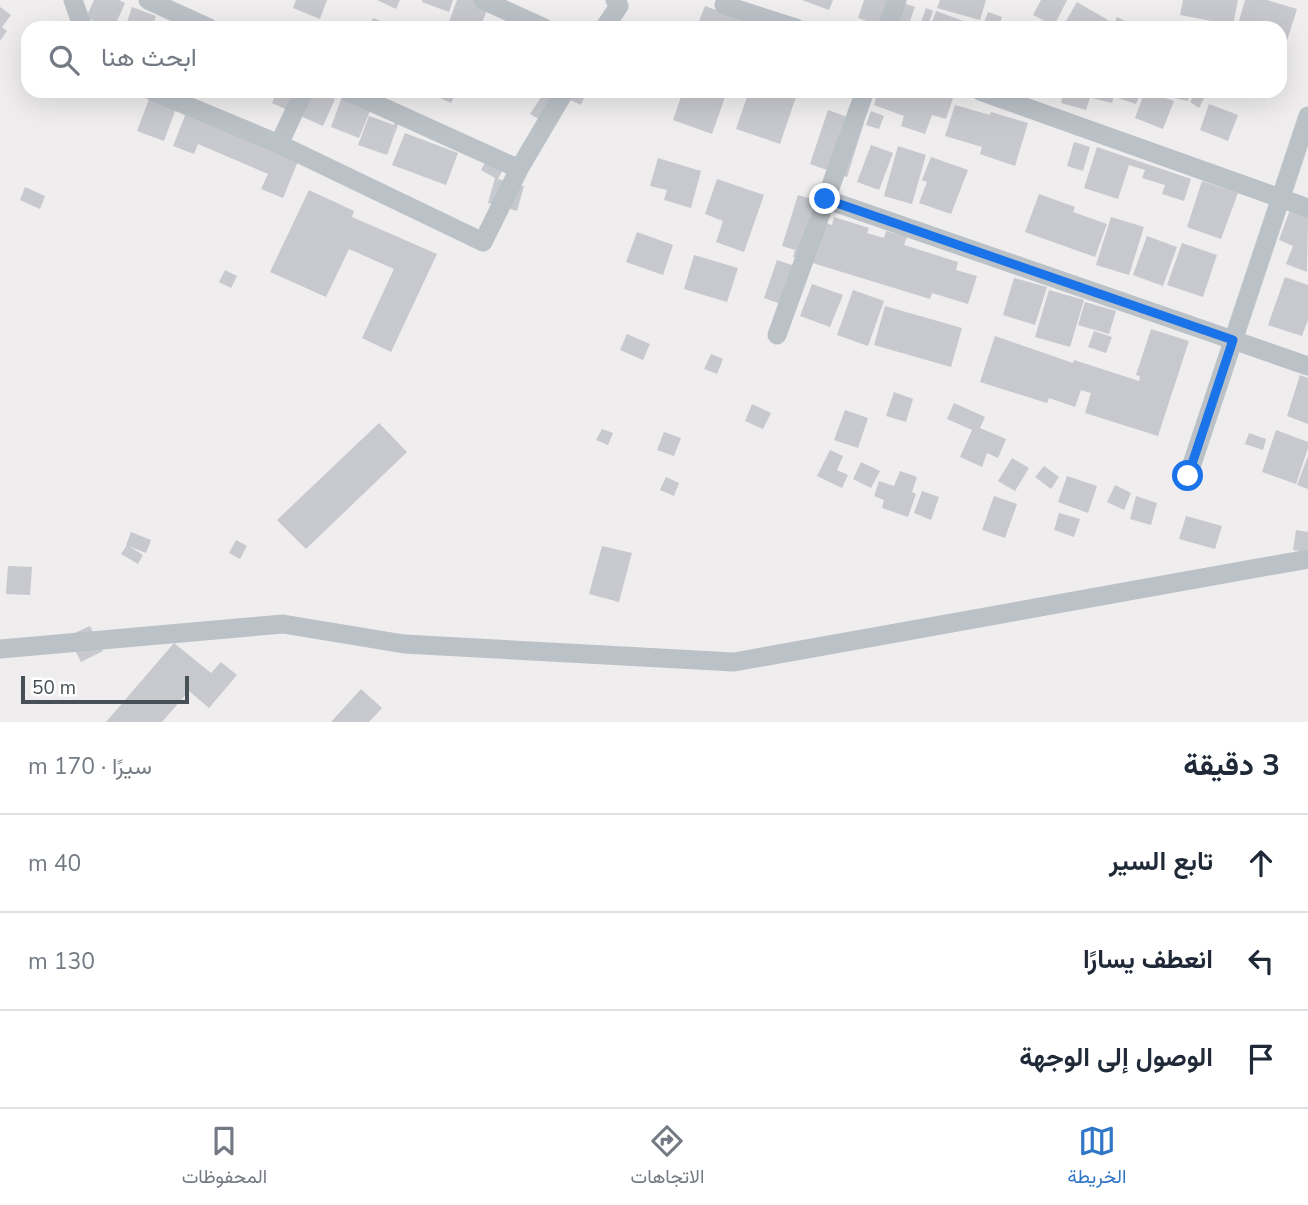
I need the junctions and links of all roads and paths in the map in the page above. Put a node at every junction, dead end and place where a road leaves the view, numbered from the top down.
1 (73, 0) edge
2 (148, 0) edge
3 (482, 0) edge
4 (615, 0) edge
5 (897, 0) edge
6 (724, 5) dead end
7 (80, 21) edge
8 (194, 21) edge
9 (528, 21) edge
10 (609, 21) edge
11 (774, 21) edge
12 (890, 21) edge
13 (169, 98) edge
14 (301, 98) edge
15 (362, 98) edge
16 (561, 98) edge
17 (861, 98) edge
18 (1000, 98) edge
19 (1308, 116) edge
20 (279, 144) junction
21 (519, 169) junction
22 (1281, 198) junction
23 (825, 199) junction
24 (1308, 208) edge
25 (776, 335) dead end
26 (1233, 340) junction
27 (1308, 366) edge
28 (1188, 476) dead end
29 (1308, 559) edge
30 (0, 649) edge

1 - 7 street
2 - 8 street
3 - 9 street
4 - 10 street
5 - 12 street
6 - 11 street
13 - 20 street
14 - 20 street
15 - 21 street
16 - 21 street
17 - 23 street
18 - 22 street
19 - 22 street
20 - 21 street
22 - 24 street
22 - 26 street
23 - 25 street
23 - 26 street
26 - 27 street
26 - 28 street
29 - 30 street

